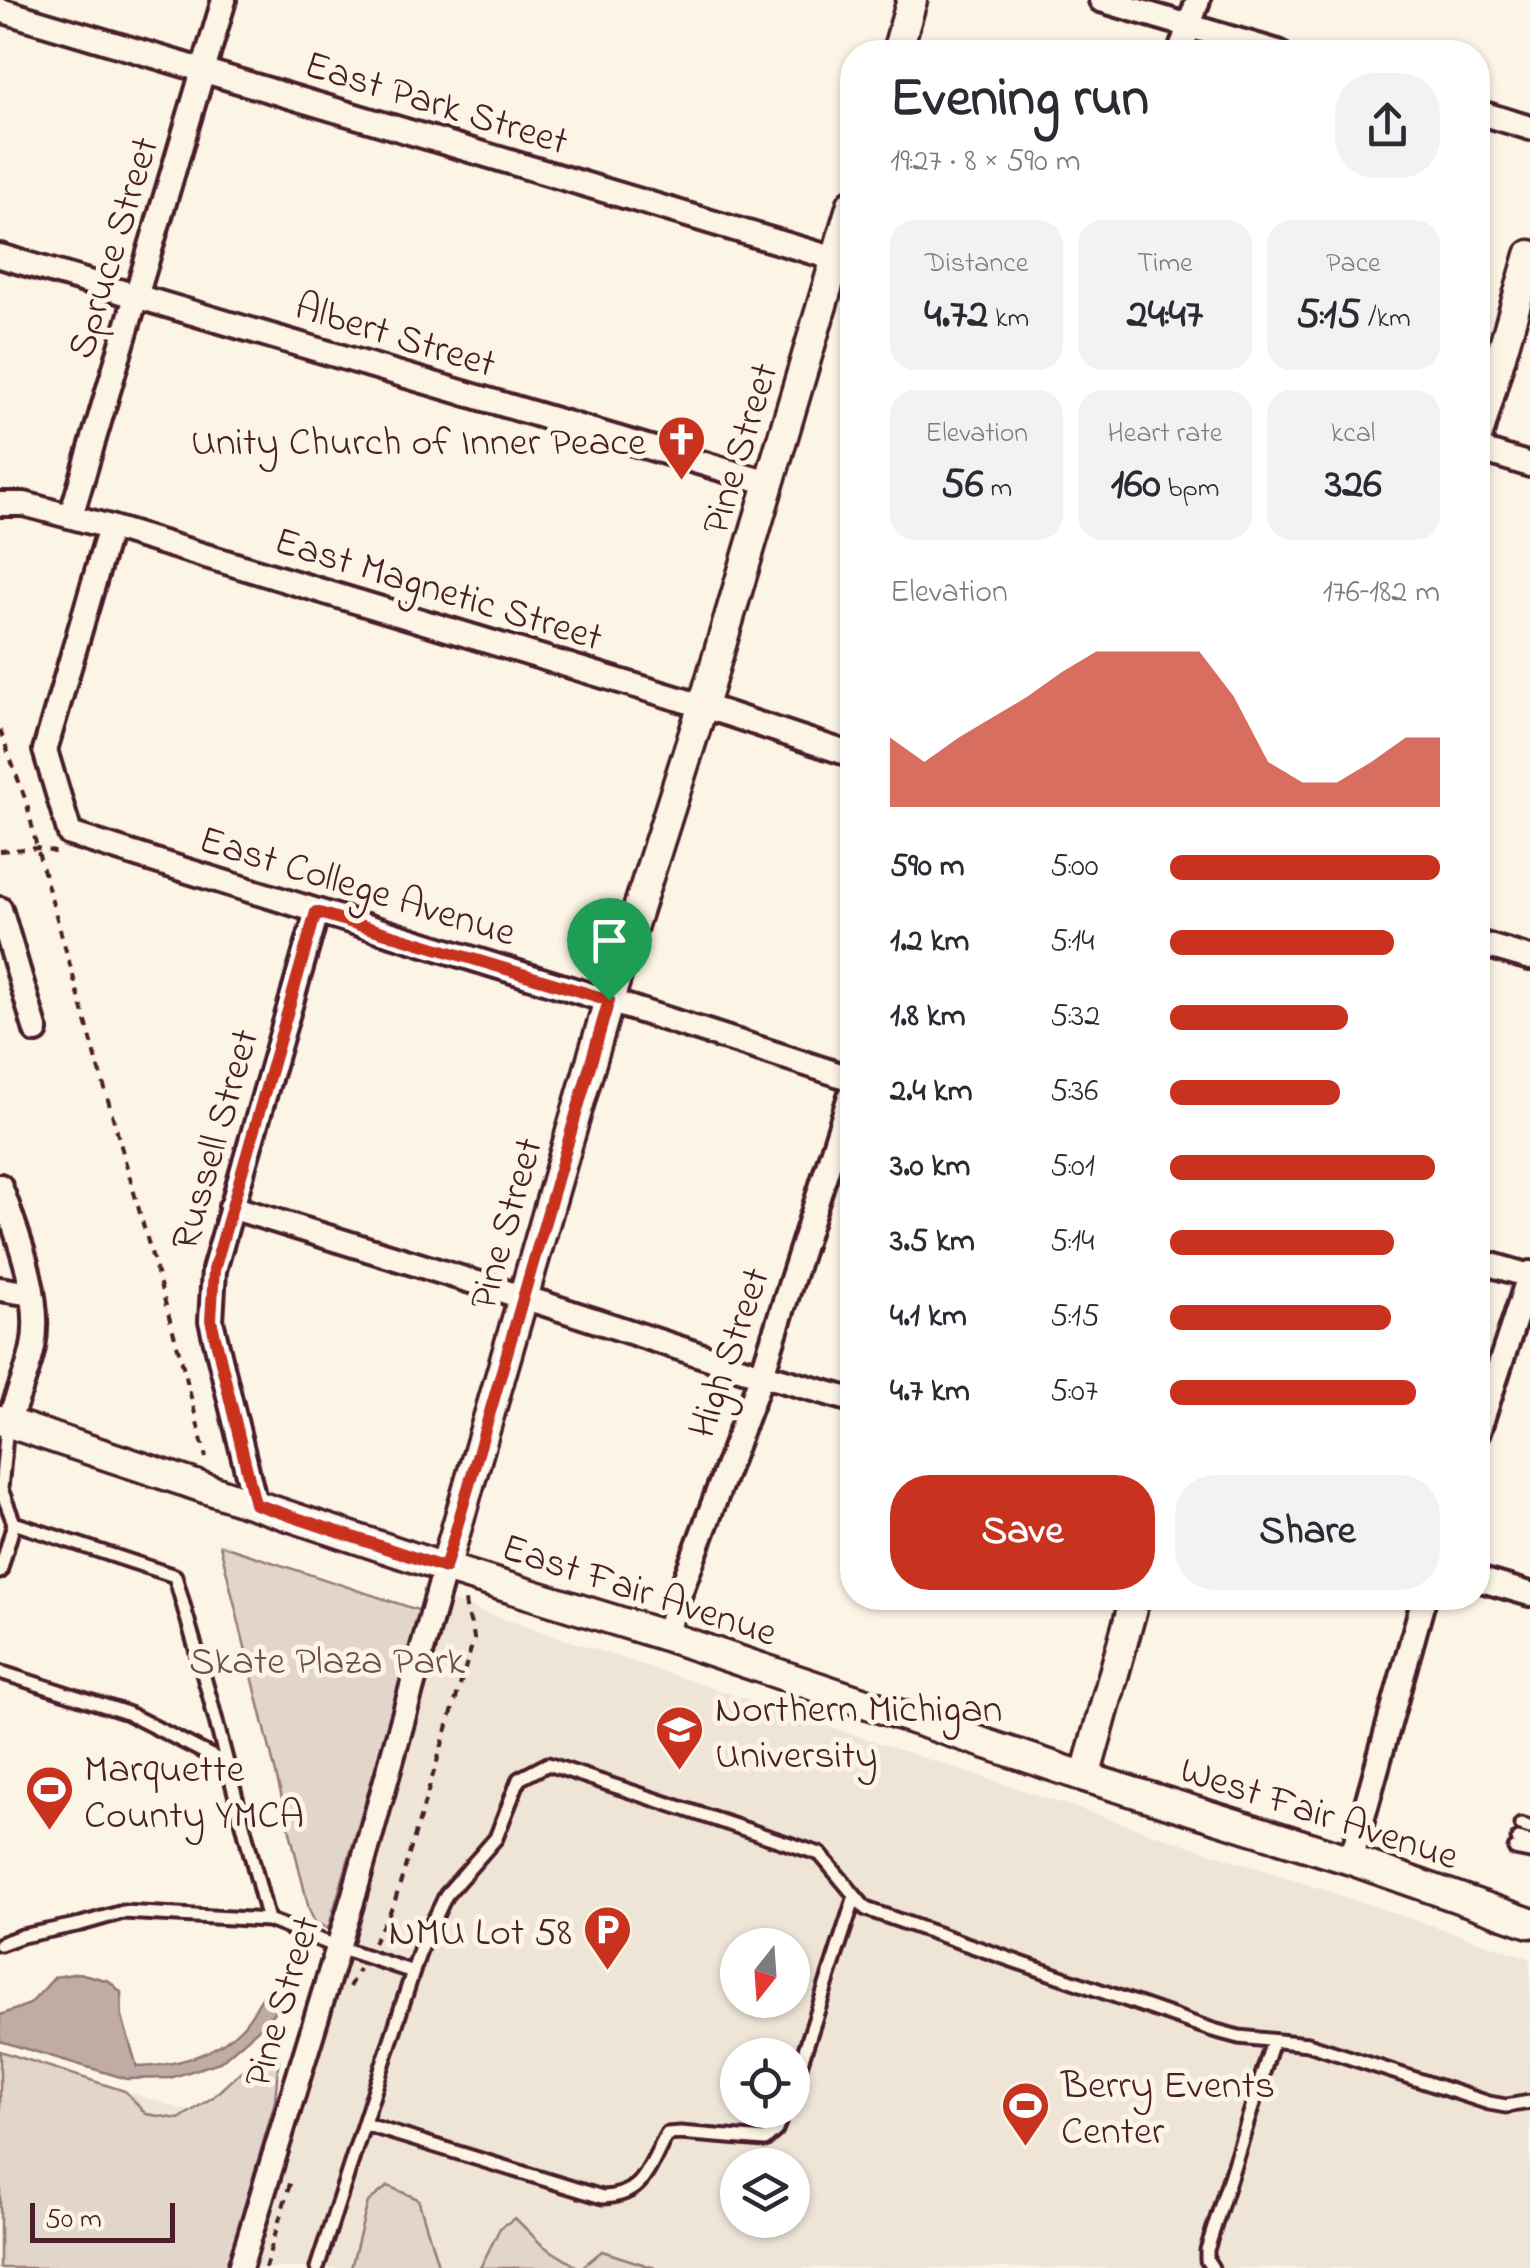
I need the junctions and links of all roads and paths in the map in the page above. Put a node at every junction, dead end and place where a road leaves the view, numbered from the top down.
1 (224, 0) edge
2 (912, 0) edge
3 (1101, 0) edge
4 (1198, 0) edge
5 (0, 10) edge
6 (1188, 26) junction
7 (900, 40) edge
8 (1184, 40) edge
9 (1236, 40) edge
10 (204, 71) junction
11 (1490, 116) edge
12 (1530, 128) edge
13 (1530, 255) edge
14 (0, 256) edge
15 (840, 260) edge
16 (840, 273) edge
17 (135, 295) junction
18 (1490, 393) edge
19 (1490, 453) edge
20 (1530, 465) edge
21 (770, 484) junction
22 (0, 504) edge
23 (71, 516) junction
24 (110, 527) junction
25 (703, 706) junction
26 (0, 730) edge
27 (840, 750) edge
28 (71, 845) junction
29 (37, 848) junction
30 (0, 851) edge
31 (0, 909) edge
32 (316, 912) junction
33 (1490, 946) edge
34 (1530, 958) edge
35 (609, 1000) junction
36 (36, 1031) dead end
37 (840, 1075) edge
38 (840, 1128) edge
39 (0, 1186) edge
40 (231, 1207) junction
41 (1490, 1264) edge
42 (1530, 1275) edge
43 (0, 1289) edge
44 (31, 1294) junction
45 (524, 1298) junction
46 (762, 1374) junction
47 (1490, 1396) edge
48 (840, 1397) edge
49 (4, 1421) edge
50 (206, 1458) dead end
51 (2, 1496) edge
52 (255, 1504) junction
53 (14, 1523) junction
54 (445, 1568) junction
55 (0, 1572) edge
56 (1490, 1582) edge
57 (1530, 1594) edge
58 (464, 1606) dead end
59 (1132, 1610) edge
60 (1421, 1610) edge
61 (666, 1636) junction
62 (0, 1672) edge
63 (228, 1764) junction
64 (1086, 1776) junction
65 (1523, 1837) edge
66 (1530, 1852) edge
67 (1351, 1860) junction
68 (856, 1896) junction
69 (268, 1920) junction
70 (1530, 1923) edge
71 (0, 1944) edge
72 (338, 1947) junction
73 (366, 1956) junction
74 (413, 1972) junction
75 (348, 1990) dead end
76 (809, 2038) edge
77 (1273, 2041) junction
78 (1530, 2102) edge
79 (364, 2124) junction
80 (777, 2128) edge
81 (294, 2166) dead end
82 (240, 2268) edge
83 (265, 2268) edge
84 (317, 2268) edge
85 (1212, 2268) edge

1 - 10 street, Spruce Street
2 - 7 street
3 - 6 street
4 - 6 street
5 - 10 street, East Park Street
6 - 8 street
6 - 9 street
10 - 15 street, East Park Street
10 - 17 street, Spruce Street
11 - 12 street
13 - 18 street
14 - 17 street, Albert Street
16 - 21 street, Pine Street
17 - 21 street, Albert Street
17 - 23 street, Spruce Street
19 - 20 street
21 - 25 street, Pine Street
22 - 23 street, East Magnetic Street
23 - 24 street, East Magnetic Street
24 - 25 street, East Magnetic Street
24 - 28 street
25 - 27 street, East Magnetic Street
25 - 35 street, Pine Street
26 - 29 path
28 - 29 path
28 - 32 street, East College Avenue
29 - 30 path
29 - 50 path
31 - 36 street
32 - 35 street, East College Avenue
32 - 40 street, Russell Street
33 - 34 street
35 - 37 street, East College Avenue
35 - 45 street, Pine Street
38 - 46 street, High Street
39 - 44 street
40 - 45 street
40 - 52 street, Russell Street
41 - 42 street
42 - 47 street
43 - 44 street
44 - 49 street
45 - 46 street
45 - 54 street, Pine Street
46 - 48 street
46 - 61 street, High Street
49 - 51 lane
49 - 52 street, East Fair Avenue
51 - 53 lane
52 - 54 street, East Fair Avenue
53 - 55 lane
53 - 63 lane
54 - 61 street, East Fair Avenue
54 - 72 street, Pine Street
56 - 57 street
58 - 73 path
59 - 64 street
60 - 67 street
61 - 64 street, East Fair Avenue
62 - 63 lane
63 - 69 lane
64 - 67 street, West Fair Avenue
65 - 66 lane
67 - 70 street, West Fair Avenue
68 - 74 lane
68 - 76 lane
68 - 77 lane
69 - 71 lane
69 - 72 lane
72 - 73 lane
72 - 82 street, Pine Street
73 - 74 lane
73 - 75 path
74 - 79 lane
77 - 78 lane
77 - 85 lane
79 - 80 lane
79 - 84 lane
81 - 83 path

